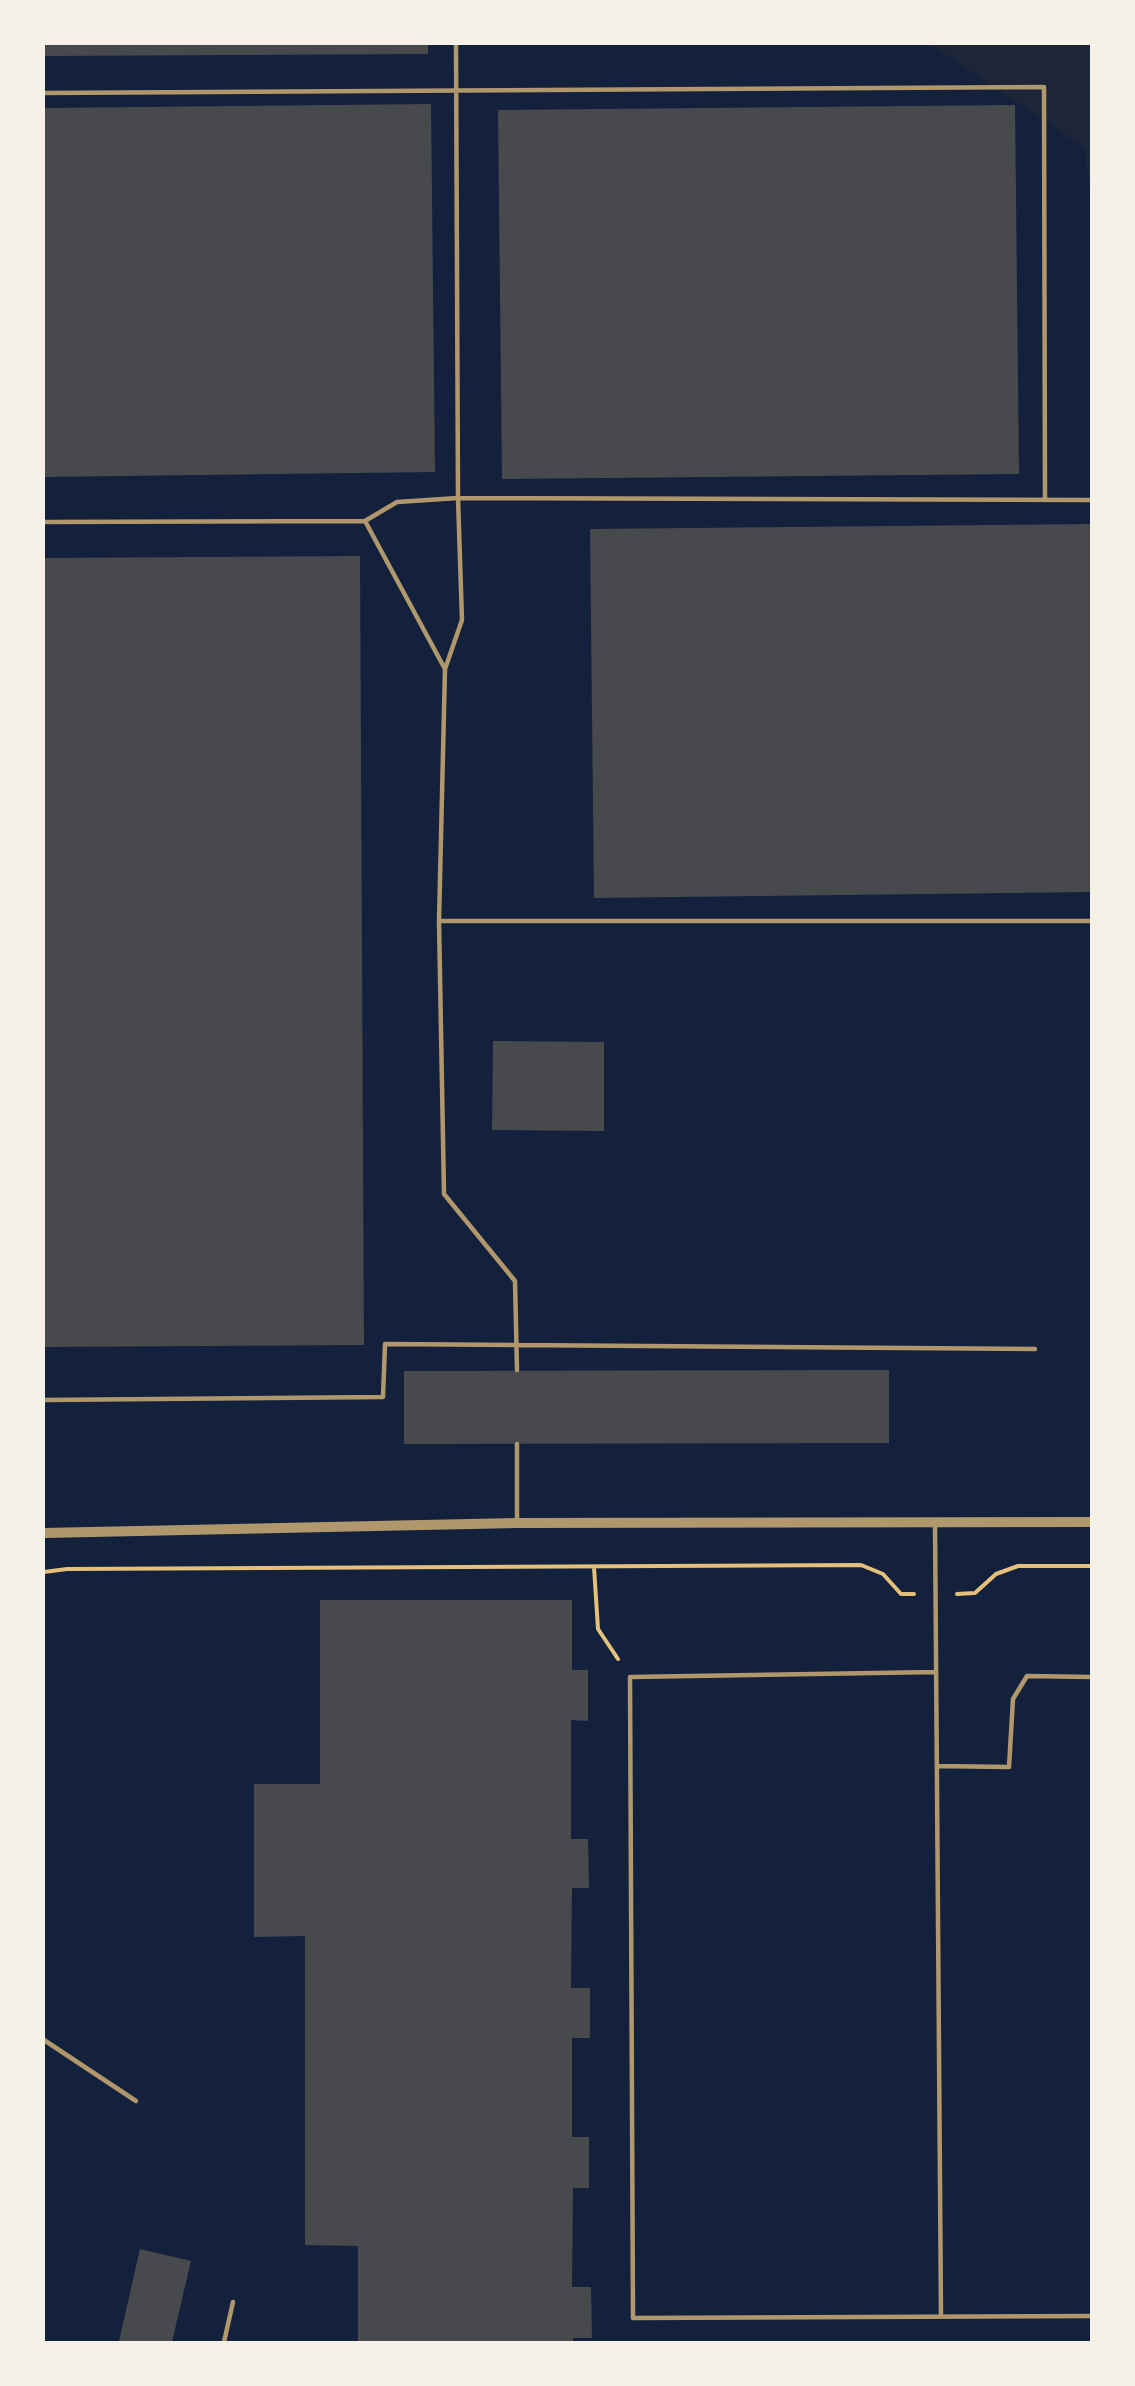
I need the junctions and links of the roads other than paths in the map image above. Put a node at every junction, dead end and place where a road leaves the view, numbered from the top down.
1 (456, 44) edge
2 (456, 90) junction
3 (44, 93) edge
4 (458, 498) junction
5 (1045, 500) junction
6 (1092, 500) edge
7 (365, 521) junction
8 (44, 522) edge
9 (445, 669) junction
10 (439, 921) junction
11 (1092, 921) edge
12 (515, 1344) junction
13 (1035, 1349) dead end
14 (517, 1370) dead end
15 (44, 1400) edge
16 (517, 1444) dead end
17 (935, 1522) junction
18 (1092, 1522) edge
19 (517, 1523) junction
20 (44, 1533) edge
21 (936, 1672) junction
22 (1092, 1677) edge
23 (937, 1766) junction
24 (44, 2040) edge
25 (136, 2101) dead end
26 (232, 2302) dead end
27 (941, 2316) junction
28 (1092, 2316) edge
29 (224, 2343) edge

1 - 2 lane
2 - 3 lane
2 - 4 lane
2 - 5 lane
4 - 5 lane
4 - 7 lane
4 - 9 lane
5 - 6 lane
7 - 8 lane
7 - 9 lane
9 - 10 lane
10 - 11 lane
10 - 12 lane
12 - 13 lane
12 - 14 lane
12 - 15 lane
16 - 19 lane
17 - 18 street
17 - 19 street
17 - 21 lane
19 - 20 street
21 - 23 lane
21 - 27 lane
22 - 23 lane
23 - 27 lane
24 - 25 lane
26 - 29 lane
27 - 28 lane

